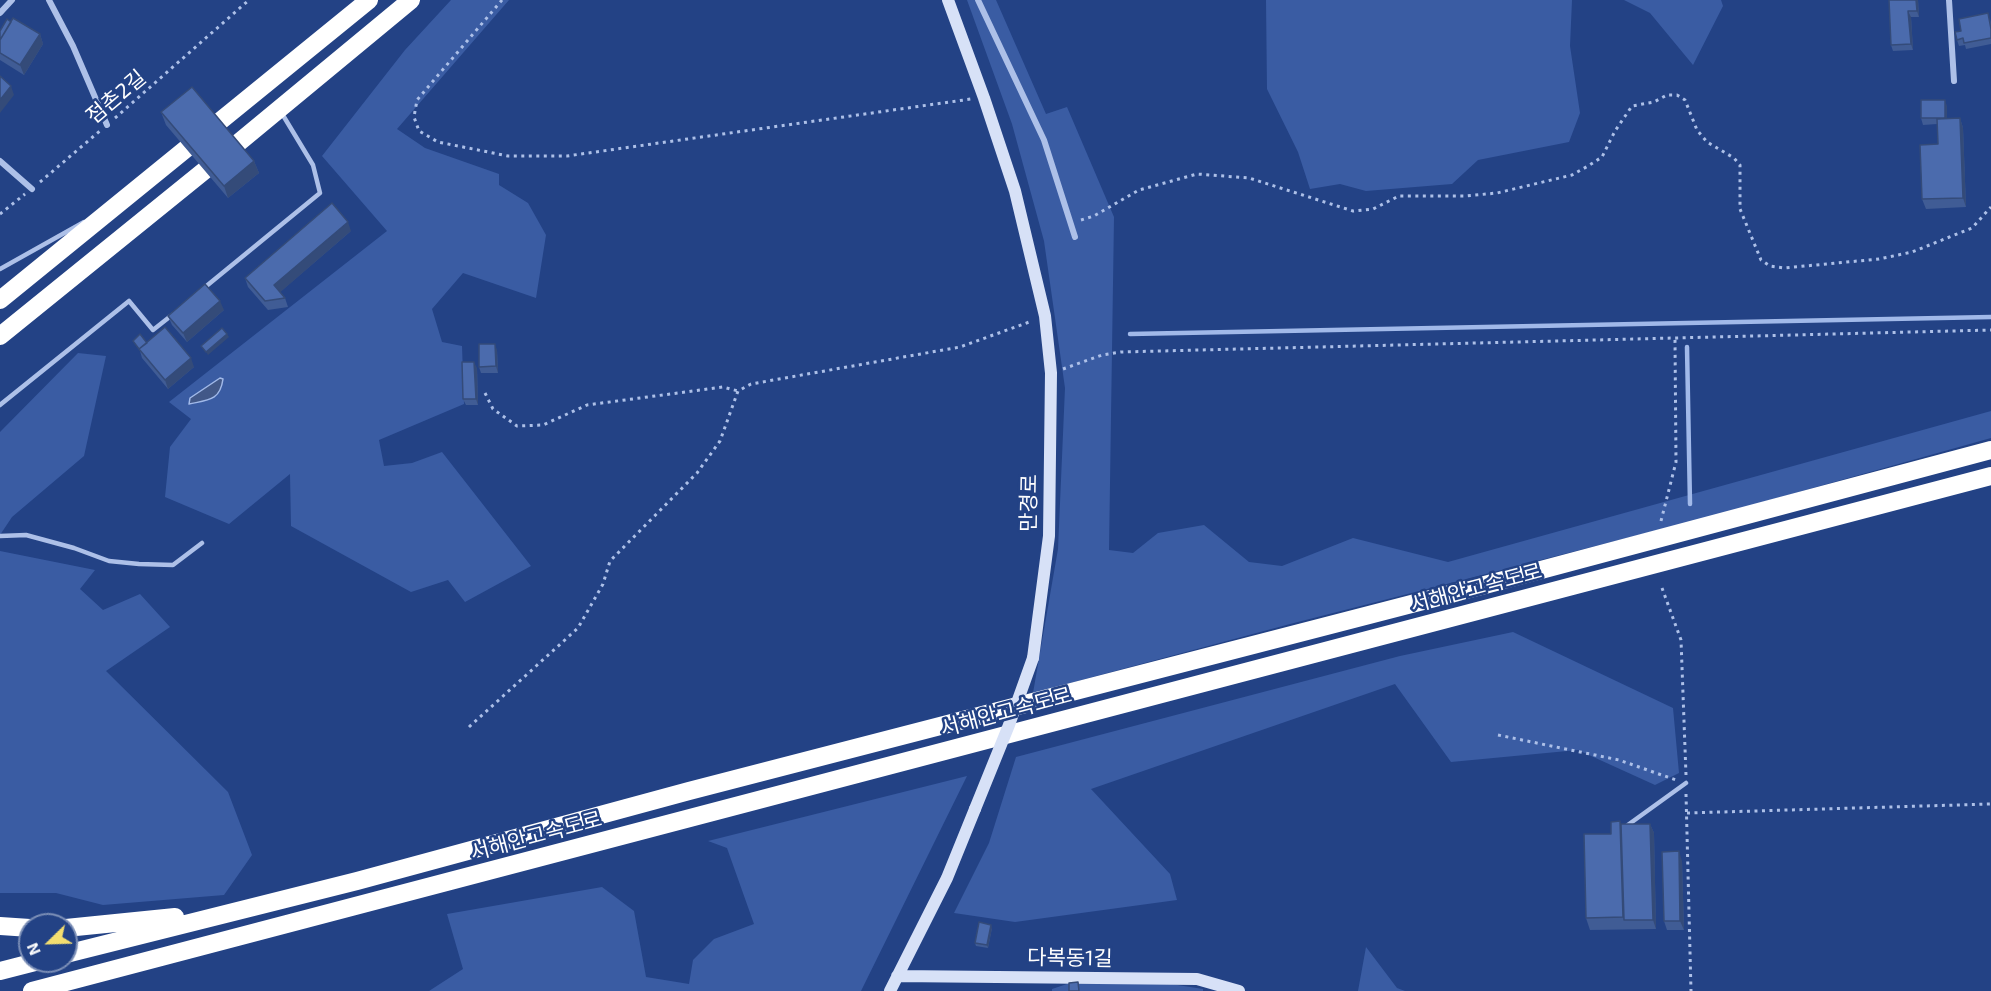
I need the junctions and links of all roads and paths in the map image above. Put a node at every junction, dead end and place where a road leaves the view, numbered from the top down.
1 (12, 0) edge
2 (49, 0) edge
3 (249, 0) edge
4 (369, 0) edge
5 (411, 0) edge
6 (502, 0) edge
7 (948, 0) edge
8 (978, 0) edge
9 (1949, 0) edge
10 (0, 13) edge
11 (1954, 81) dead end
12 (984, 98) junction
13 (279, 109) junction
14 (107, 125) junction
15 (0, 161) edge
16 (32, 189) junction
17 (128, 197) junction
18 (1991, 207) edge
19 (0, 214) edge
20 (1071, 223) junction
21 (1075, 237) dead end
22 (0, 269) edge
23 (200, 292) edge
24 (0, 300) edge
25 (181, 307) edge
26 (1045, 316) junction
27 (1991, 330) edge
28 (0, 336) edge
29 (1675, 339) junction
30 (1051, 373) junction
31 (738, 391) junction
32 (485, 393) dead end
33 (0, 405) edge
34 (1991, 450) edge
35 (1991, 476) edge
36 (1661, 521) dead end
37 (0, 536) edge
38 (202, 543) dead end
39 (469, 727) dead end
40 (1498, 735) dead end
41 (1686, 783) joint
42 (1991, 804) edge
43 (1687, 813) dead end
44 (1615, 834) edge
45 (239, 910) junction
46 (0, 926) edge
47 (18, 927) edge
48 (78, 927) edge
49 (78, 951) edge
50 (18, 966) edge
51 (0, 971) edge
52 (897, 976) junction
53 (32, 991) edge
54 (890, 991) edge
55 (1239, 991) edge

1 - 10 street
2 - 14 street
3 - 14 path, 점촌2길
4 - 17 highway
5 - 13 highway
6 - 12 path
7 - 12 street, 만경로
8 - 20 street
9 - 11 street
12 - 26 street, 만경로
13 - 23 lane
13 - 28 highway
14 - 16 path, 점촌2길
15 - 16 street
16 - 19 path, 점촌2길
17 - 22 lane
17 - 24 highway
18 - 20 path
20 - 21 street
25 - 33 lane
26 - 30 street, 만경로
26 - 31 path
27 - 29 path
29 - 30 path
29 - 36 path
30 - 52 street, 만경로, bridge
31 - 32 path
31 - 39 path
34 - 45 highway, 서해안고속도로
35 - 53 highway, 서해안고속도로
37 - 38 lane
40 - 41 path
41 - 44 lane
42 - 43 path
45 - 48 highway
45 - 49 highway, 서해안고속도로
46 - 47 highway
50 - 51 highway
52 - 54 street, 만경로
52 - 55 street, 다복동1길

